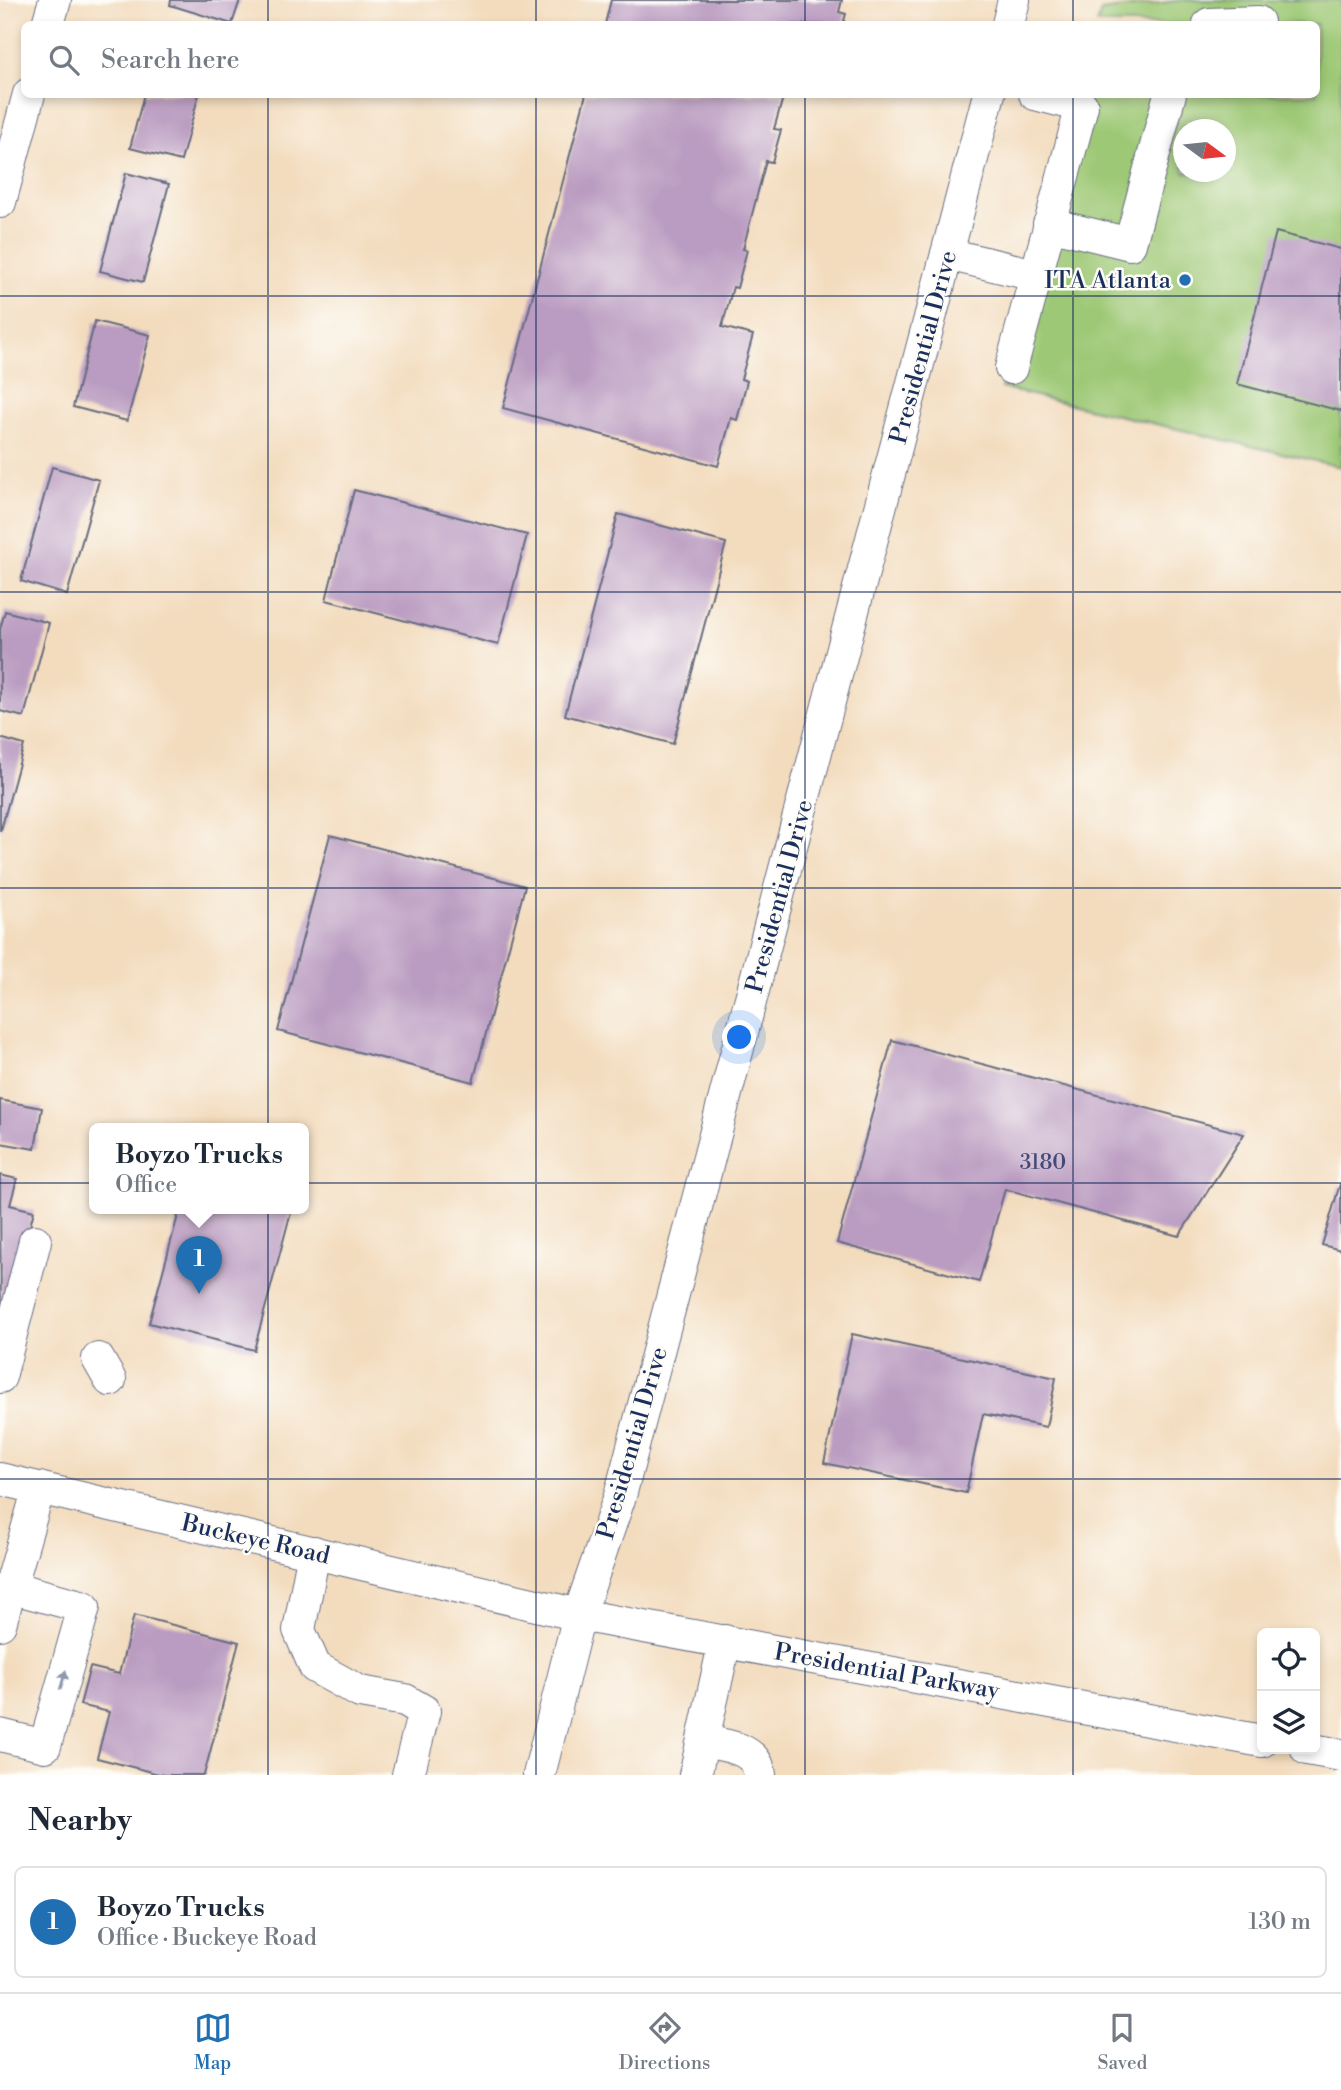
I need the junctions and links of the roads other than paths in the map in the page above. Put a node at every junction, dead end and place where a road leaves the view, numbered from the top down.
1 (55, 0) edge
2 (1014, 0) edge
3 (49, 21) edge
4 (1009, 21) edge
5 (28, 98) edge
6 (988, 98) edge
7 (1169, 98) edge
8 (1084, 100) edge
9 (0, 202) edge
10 (1049, 224) junction
11 (947, 254) junction
12 (1035, 275) junction
13 (1010, 368) dead end
14 (35, 1241) dead end
15 (0, 1377) edge
16 (0, 1479) edge
17 (38, 1488) junction
18 (314, 1552) junction
19 (10, 1587) junction
20 (512, 1598) joint
21 (579, 1615) junction
22 (0, 1624) edge
23 (725, 1642) junction
24 (0, 1735) edge
25 (1257, 1740) edge
26 (703, 1741) junction
27 (1320, 1751) edge
28 (1341, 1755) edge
29 (408, 1775) edge
30 (539, 1775) edge
31 (695, 1775) edge
32 (760, 1775) edge

1 - 3 street
2 - 4 street
5 - 9 street
6 - 11 street, Presidential Drive
7 - 10 street
8 - 10 street
10 - 12 street
11 - 12 street
11 - 21 street, Presidential Drive
12 - 13 street
14 - 15 street
16 - 17 street, Buckeye Road
17 - 18 street, Buckeye Road
17 - 19 street
18 - 20 street, Buckeye Road
18 - 29 street
19 - 22 street
24 -> 19 street
20 - 21 street, Presidential Parkway
21 - 23 street, Presidential Parkway
21 - 30 street, Presidential Drive
23 - 25 street, Presidential Parkway
23 - 26 street
26 - 31 street
26 - 32 street
27 - 28 street

